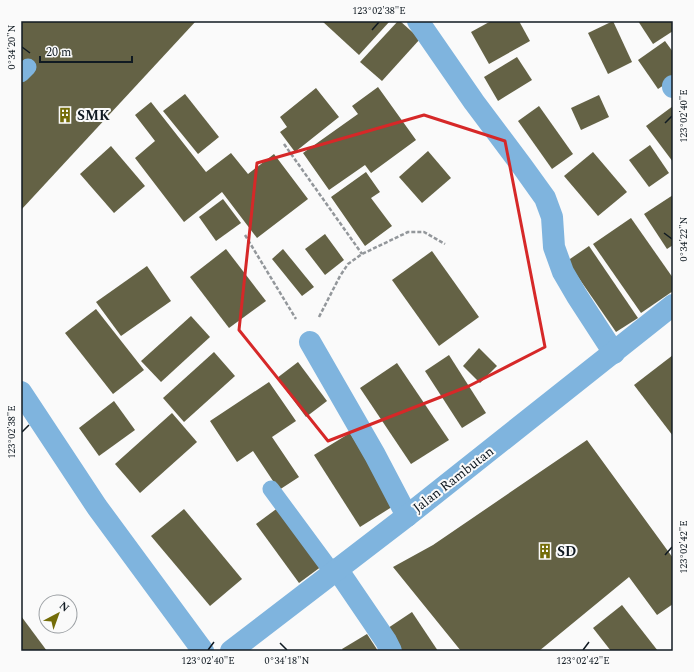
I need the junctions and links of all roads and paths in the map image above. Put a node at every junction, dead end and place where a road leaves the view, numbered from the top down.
1 (418, 21) edge
2 (284, 144) dead end
3 (245, 235) dead end
4 (445, 244) dead end
5 (362, 254) junction
6 (673, 305) edge
7 (310, 342) junction
8 (614, 353) junction
9 (21, 392) edge
10 (271, 489) dead end
11 (407, 516) junction
12 (335, 571) junction
13 (203, 651) edge
14 (231, 651) edge
15 (391, 651) edge

1 - 8 street
2 - 5 path
3 - 7 path
4 - 5 path
5 - 7 path
6 - 8 street, Jalan Rambutan
7 - 11 street
8 - 11 street, Jalan Rambutan
9 - 13 street
10 - 12 lane
11 - 12 street, Jalan Rambutan
12 - 14 street, Jalan Rambutan
12 - 15 street

